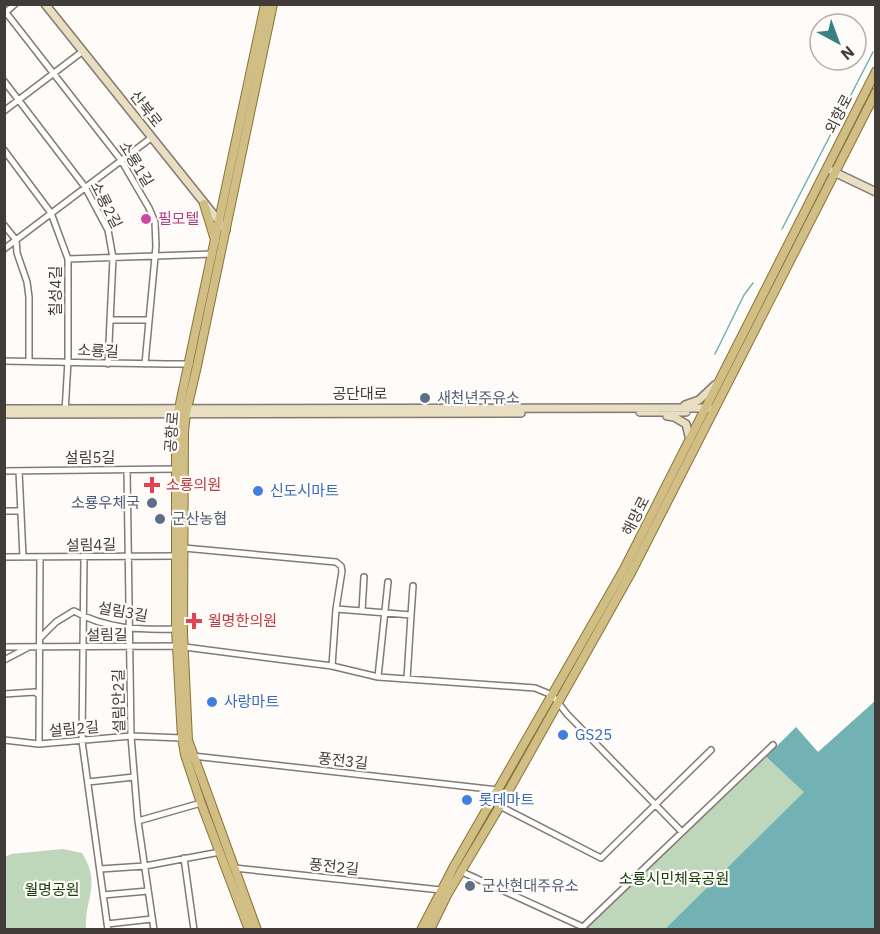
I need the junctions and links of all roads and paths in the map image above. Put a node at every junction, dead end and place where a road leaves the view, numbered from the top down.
1 (15, 4) edge
2 (45, 4) edge
3 (265, 4) edge
4 (273, 4) edge
5 (5, 11) edge
6 (83, 51) junction
7 (55, 72) junction
8 (876, 72) edge
9 (4, 81) edge
10 (876, 92) edge
11 (18, 100) junction
12 (4, 111) edge
13 (151, 138) junction
14 (4, 150) edge
15 (121, 160) junction
16 (827, 168) junction
17 (835, 172) junction
18 (86, 187) junction
19 (876, 192) edge
20 (224, 200) junction
21 (204, 204) junction
22 (51, 213) junction
23 (219, 224) junction
24 (4, 225) edge
25 (226, 230) junction
26 (16, 240) junction
27 (215, 242) junction
28 (4, 249) edge
29 (213, 254) junction
30 (156, 257) junction
31 (68, 258) junction
32 (113, 258) junction
33 (110, 320) junction
34 (149, 320) junction
35 (4, 361) edge
36 (29, 361) junction
37 (68, 361) junction
38 (108, 364) junction
39 (145, 364) junction
40 (190, 364) junction
41 (718, 381) junction
42 (676, 408) junction
43 (4, 409) edge
44 (182, 410) junction
45 (709, 410) junction
46 (65, 411) junction
47 (650, 412) junction
48 (4, 414) edge
49 (690, 440) junction
50 (176, 469) junction
51 (127, 470) junction
52 (4, 471) edge
53 (19, 471) junction
54 (4, 511) edge
55 (21, 511) junction
56 (184, 548) junction
57 (129, 556) junction
58 (177, 556) junction
59 (4, 557) edge
60 (23, 557) junction
61 (40, 557) junction
62 (84, 557) junction
63 (364, 577) dead end
64 (388, 582) dead end
65 (412, 586) dead end
66 (336, 609) junction
67 (362, 611) junction
68 (386, 613) junction
69 (411, 615) junction
70 (84, 616) junction
71 (130, 629) junction
72 (176, 629) junction
73 (41, 637) junction
74 (130, 646) junction
75 (4, 647) edge
76 (27, 647) junction
77 (39, 647) junction
78 (84, 647) junction
79 (180, 647) junction
80 (4, 660) edge
81 (332, 666) junction
82 (378, 677) junction
83 (407, 679) junction
84 (4, 694) edge
85 (39, 695) junction
86 (552, 695) junction
87 (558, 702) junction
88 (131, 736) junction
89 (182, 738) junction
90 (4, 740) edge
91 (82, 741) junction
92 (39, 744) junction
93 (773, 746) dead end
94 (711, 750) dead end
95 (189, 756) junction
96 (135, 777) junction
97 (88, 782) junction
98 (498, 790) junction
99 (492, 802) junction
100 (201, 803) junction
101 (500, 806) junction
102 (656, 806) junction
103 (138, 820) junction
104 (682, 832) junction
105 (220, 852) junction
106 (184, 858) junction
107 (145, 866) junction
108 (225, 867) junction
109 (234, 868) junction
110 (100, 869) junction
111 (457, 870) junction
112 (441, 890) junction
113 (148, 891) junction
114 (103, 895) junction
115 (152, 919) junction
116 (108, 927) edge
117 (154, 930) edge
118 (194, 930) edge
119 (249, 930) edge
120 (257, 930) edge
121 (421, 930) edge
122 (430, 930) edge

1 - 5 street
2 - 6 street, 산북로
3 - 20 main road, 공항로
4 - 25 main road, 공항로
5 - 7 street, 소룡1길
6 - 7 street
6 - 13 street, 산북로
7 - 11 street
7 - 15 street, 소룡1길
8 - 16 main road, 외항로
9 - 11 street, 소룡2길
10 - 17 main road, 외항로
11 - 12 street
11 - 18 street, 소룡2길
13 - 15 street
13 - 21 street, 산북로
14 - 22 street, 칠성4길
15 - 18 street
15 - 30 street, 소룡1길
16 - 17 street
16 - 41 main road, 해망로
17 - 19 street
17 - 45 main road, 해망로
18 - 22 street
18 - 32 street, 소룡2길
20 - 21 main road
20 - 23 main road, 공항로
21 - 23 street, 산북로
21 - 27 main road
22 - 26 street
22 - 31 street, 칠성4길
23 - 25 street, 산북로
23 - 27 main road, 공항로
24 - 26 street
25 - 44 main road, 공항로
26 - 28 street
26 - 36 street
27 - 29 main road, 공항로
29 - 30 street
29 - 40 main road, 공항로
30 - 32 street
30 - 34 street, 소룡1길
31 - 32 street
31 - 37 street, 칠성4길
32 - 33 street, 소룡2길
33 - 34 street
33 - 38 street, 소룡2길
34 - 39 street, 소룡1길
35 - 36 street, 소룡길
36 - 37 street, 소룡길
37 - 38 street, 소룡길
37 - 46 street, 칠성4길
38 - 39 street, 소룡길
39 - 40 street, 소룡길
40 - 44 main road, 공항로
41 - 42 street
41 - 45 main road, 해망로
42 - 44 street, 공단대로
42 - 45 street, 공단대로
43 - 46 street, 공단대로
44 - 46 street, 공단대로
44 - 47 street, 공단대로
44 - 50 main road, 공항로
44 - 56 main road, 공항로
45 - 47 street, 공단대로
45 - 49 main road, 해망로
45 - 87 main road, 해망로
46 - 48 street, 공단대로
47 - 49 street
49 - 86 main road, 해망로
50 - 51 street, 설림5길
50 - 58 main road, 공항로
51 - 53 street, 설림5길
51 - 57 street, 설림안2길
52 - 53 street, 설림5길
53 - 55 street
54 - 55 street
55 - 60 street
56 - 66 street
56 - 79 main road, 공항로
57 - 58 street, 설림4길
57 - 62 street, 설림4길
57 - 71 street, 설림안2길
58 - 72 main road, 공항로
59 - 60 street, 설림4길
60 - 61 street, 설림4길
61 - 62 street, 설림4길
61 - 73 street
62 - 70 street
63 - 67 street
64 - 68 street
65 - 69 street
66 - 67 street
66 - 81 street
67 - 68 street
68 - 69 street
68 - 82 street
69 - 83 street
70 - 71 street, 설림3길
70 - 73 street, 설림3길
70 - 78 street
71 - 72 street, 설림3길
71 - 74 street, 설림안2길
72 - 79 main road, 공항로
73 - 77 street
74 - 78 street, 설림길
74 - 79 street, 설림길
74 - 88 street, 설림안2길
75 - 76 street, 설림길
76 - 77 street, 설림길
76 - 80 street
77 - 78 street, 설림길
77 - 85 street
78 - 91 street
79 - 81 street, 설림길
79 - 89 main road, 공항로
79 - 95 main road, 공항로
81 - 82 street, 설림길
82 - 83 street, 설림길
83 - 86 street, 설림길
84 - 85 street
85 - 92 street, 설림2길
86 - 87 street
86 - 98 main road, 해망로
87 - 101 main road, 해망로
87 - 102 street
88 - 89 street, 설림2길
88 - 91 street, 설림2길
88 - 96 street, 설림안2길
89 - 95 main road, 공항로
90 - 92 street, 설림2길
91 - 92 street, 설림2길
91 - 97 street
93 - 104 street
94 - 102 street
95 - 98 street, 풍전3길
95 - 100 main road, 공항로
95 - 109 main road, 공항로
96 - 97 street
96 - 103 street, 설림안2길
97 - 110 street
98 - 99 main road, 해망로
99 - 101 street
99 - 111 main road, 해망로
100 - 103 street
100 - 105 main road, 공항로
101 - 102 street
101 - 111 main road, 해망로
102 - 104 street
103 - 107 street, 설림안2길
104 - 111 street
105 - 106 street
105 - 108 main road, 공항로
106 - 107 street
106 - 118 street
107 - 110 street
107 - 113 street, 설림안2길
108 - 109 street, 풍전2길
108 - 119 main road, 공항로
109 - 112 street, 풍전2길
109 - 120 main road, 공항로
110 - 114 street
111 - 112 main road, 해망로
111 - 122 main road, 해망로
112 - 121 main road, 해망로
113 - 114 street
113 - 115 street, 설림안2길
114 - 116 street
115 - 116 street
115 - 117 street, 설림안2길

